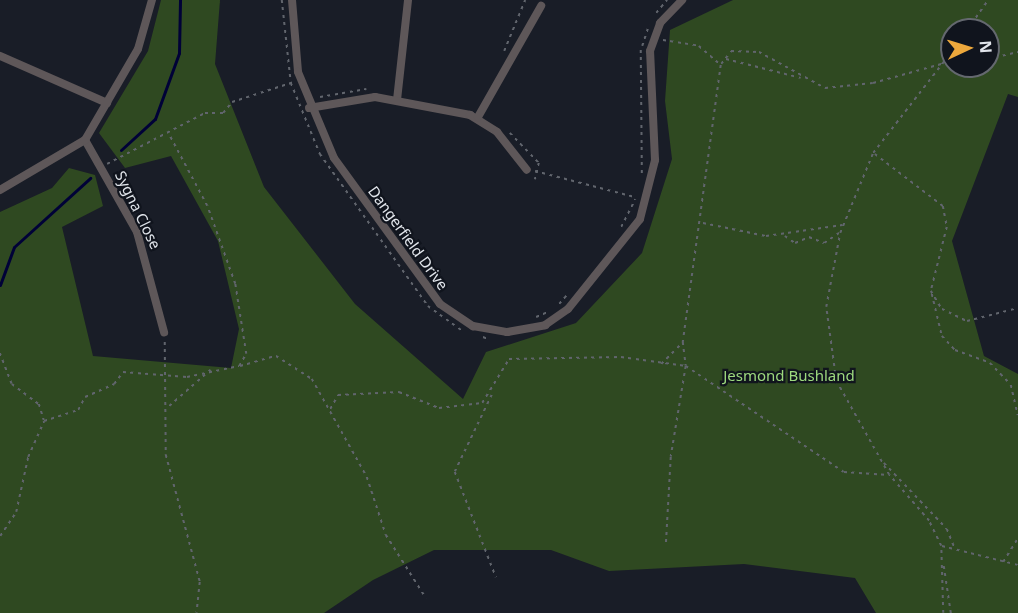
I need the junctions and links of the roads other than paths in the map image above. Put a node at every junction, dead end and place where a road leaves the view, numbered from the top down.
1 (152, 0) edge
2 (292, 0) edge
3 (408, 0) edge
4 (682, 0) edge
5 (541, 6) dead end
6 (0, 56) edge
7 (397, 100) junction
8 (107, 103) junction
9 (309, 108) junction
10 (478, 117) junction
11 (85, 140) junction
12 (527, 170) dead end
13 (0, 190) edge
14 (164, 332) road end

1 - 8 street
2 - 9 street, Dangerfield Drive
3 - 7 street
4 - 9 street, Dangerfield Drive
5 - 10 street
6 - 8 street
7 - 9 street
7 - 10 street
8 - 11 street
10 - 12 street
11 - 13 street
11 - 14 street, Sygna Close

